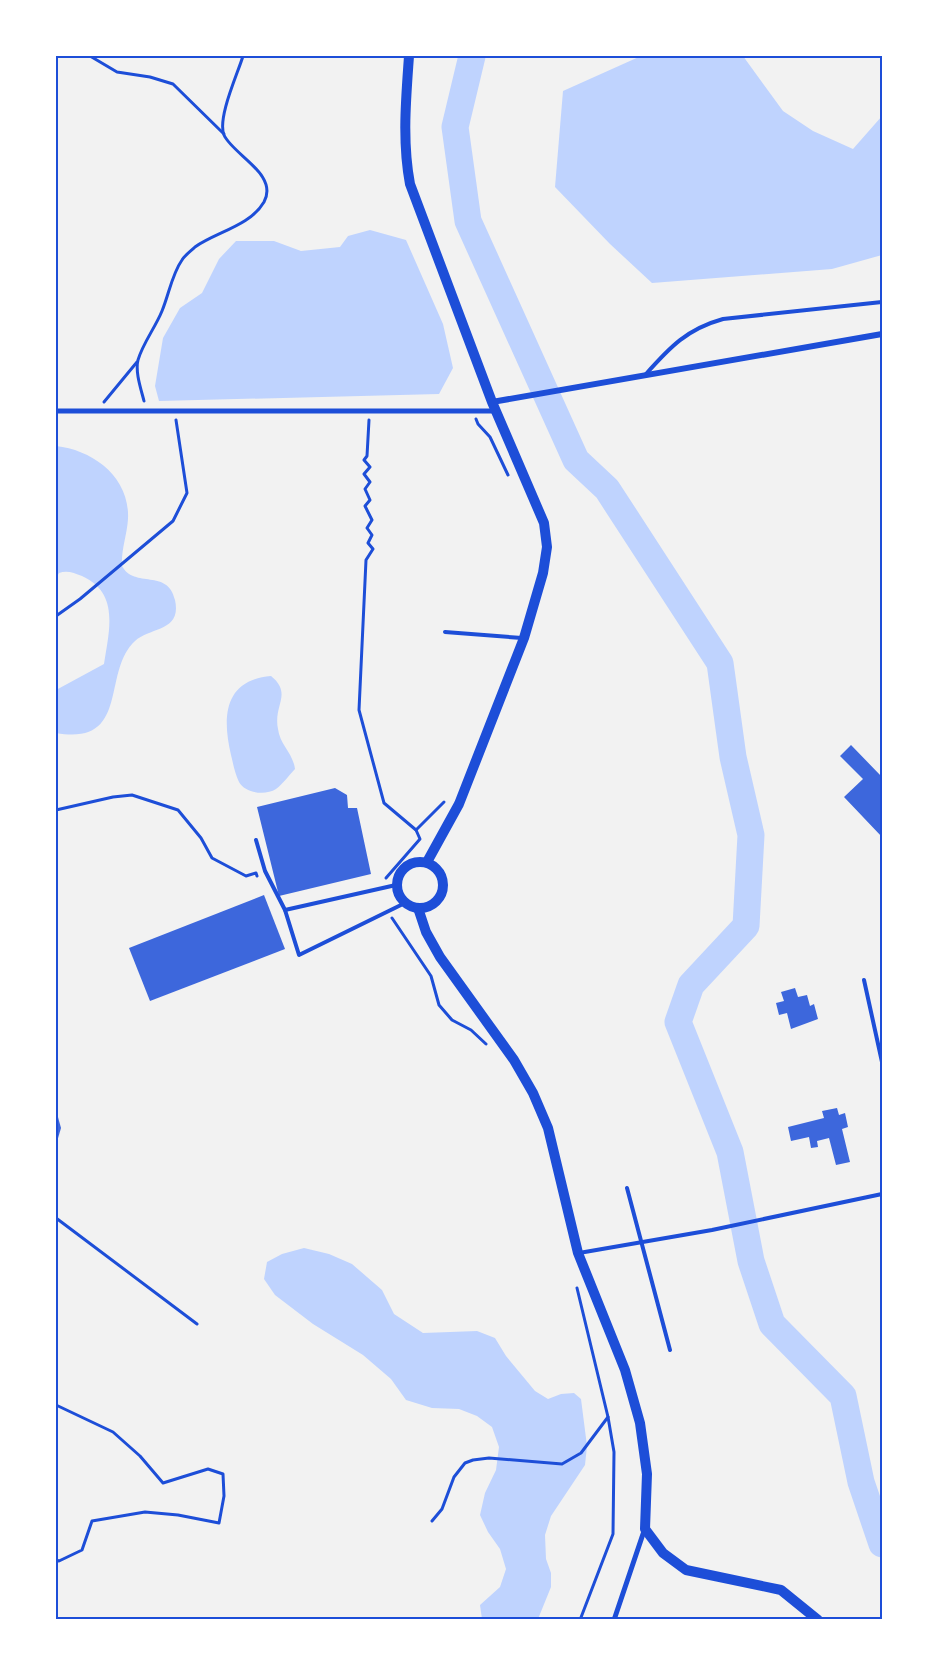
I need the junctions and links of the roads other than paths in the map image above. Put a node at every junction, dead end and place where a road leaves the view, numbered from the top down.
1 (409, 56) edge
2 (882, 302) edge
3 (882, 334) edge
4 (645, 375) junction
5 (494, 406) junction
6 (56, 411) edge
7 (445, 632) dead end
8 (524, 638) junction
9 (256, 840) dead end
10 (427, 862) junction
11 (396, 885) junction
12 (405, 903) junction
13 (418, 908) junction
14 (285, 910) junction
15 (864, 980) dead end
16 (882, 1062) edge
17 (627, 1188) dead end
18 (882, 1194) edge
19 (641, 1242) junction
20 (578, 1253) junction
21 (670, 1350) dead end
22 (645, 1529) junction
23 (614, 1620) edge
24 (818, 1620) edge

1 - 5 street
2 - 4 lane
3 - 4 street
4 - 5 street
5 - 6 street
5 - 8 street
7 - 8 lane
8 - 10 street
9 - 14 lane
10 - 11 street
10 - 13 street
11 - 12 street
11 - 14 lane
12 - 13 street
12 - 14 lane
13 - 20 street
15 - 16 lane
17 - 19 lane
18 - 19 lane
19 - 20 lane
19 - 21 lane
20 - 22 street
22 - 23 street
22 - 24 street

